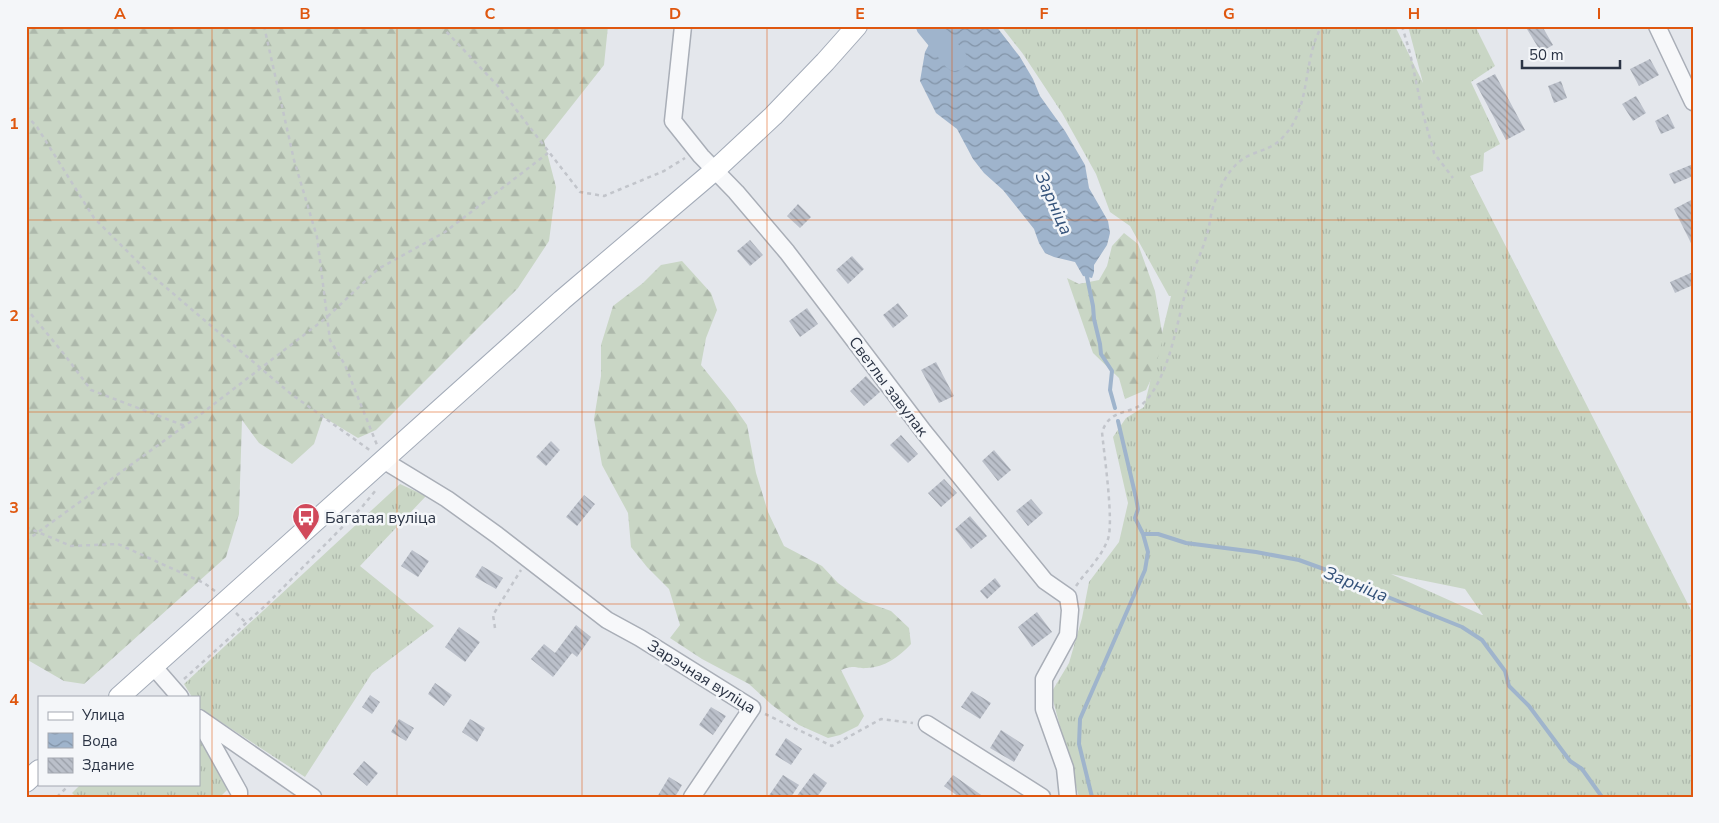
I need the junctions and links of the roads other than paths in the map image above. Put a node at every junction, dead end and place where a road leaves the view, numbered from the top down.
1 (683, 26) edge
2 (857, 26) edge
3 (1656, 26) edge
4 (1693, 102) edge
5 (720, 175) junction
6 (383, 460) junction
7 (153, 666) junction
8 (176, 693) edge
9 (121, 696) edge
10 (200, 720) edge
11 (200, 721) edge
12 (927, 724) road end
13 (38, 771) edge
14 (26, 782) edge
15 (239, 797) edge
16 (313, 797) edge
17 (692, 797) edge
18 (1042, 797) edge
19 (1068, 797) edge

1 - 5 street, Светлы завулак
2 - 5 main road
3 - 4 street
5 - 6 main road
5 - 19 street, Светлы завулак
6 - 7 main road
6 - 17 street, Зарэчная вуліца
7 - 8 street
7 - 9 main road
10 - 16 street
11 - 15 street
12 - 18 street
13 - 14 main road

